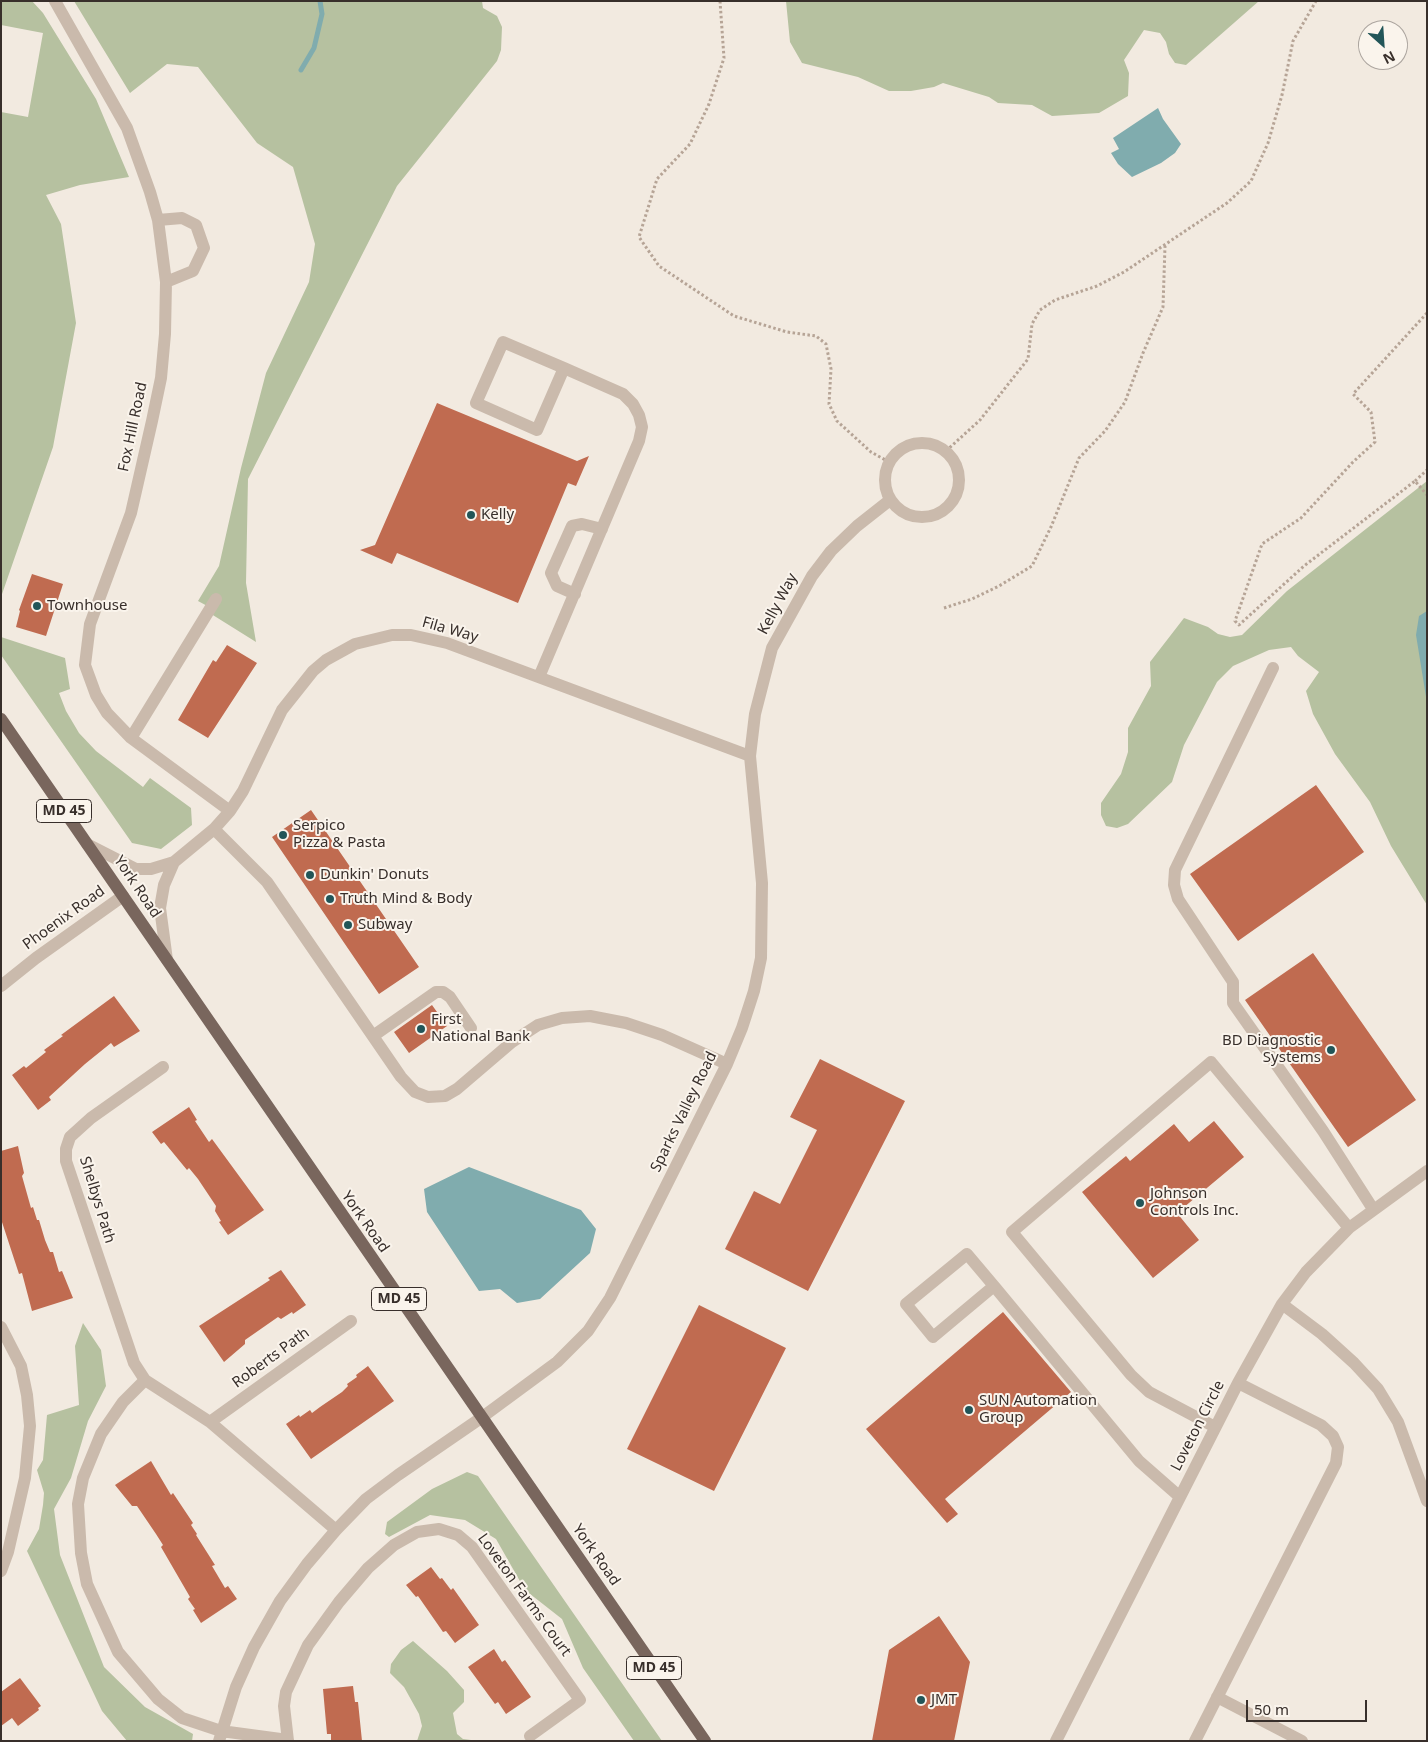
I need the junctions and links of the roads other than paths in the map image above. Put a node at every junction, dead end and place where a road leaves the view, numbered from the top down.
1 (56, 1) edge
2 (158, 220) junction
3 (166, 282) junction
4 (564, 368) junction
5 (890, 500) junction
6 (602, 529) junction
7 (575, 594) junction
8 (216, 599) dead end
9 (1274, 668) dead end
10 (540, 677) junction
11 (1, 719) edge
12 (131, 738) junction
13 (750, 756) junction
14 (230, 811) junction
15 (214, 829) junction
16 (87, 844) junction
17 (174, 862) junction
18 (123, 896) junction
19 (167, 960) junction
20 (1, 986) edge
21 (471, 1028) dead end
22 (373, 1036) junction
23 (727, 1064) junction
24 (163, 1067) dead end
25 (1427, 1171) edge
26 (1373, 1209) junction
27 (1349, 1228) junction
28 (994, 1286) junction
29 (1282, 1304) junction
30 (350, 1321) dead end
31 (1, 1327) edge
32 (145, 1380) junction
33 (1238, 1383) junction
34 (481, 1418) junction
35 (210, 1422) junction
36 (1215, 1427) junction
37 (1180, 1497) junction
38 (1427, 1501) edge
39 (336, 1530) junction
40 (1, 1571) edge
41 (1217, 1697) junction
42 (220, 1736) edge
43 (530, 1736) dead end
44 (288, 1740) edge
45 (704, 1741) edge
46 (1056, 1741) edge
47 (1195, 1741) edge
48 (1302, 1741) edge

1 - 2 street, Fox Hill Road
2 - 3 street, Fox Hill Road
2 - 3 street
3 - 12 street, Fox Hill Road
4 - 4 street
4 - 6 street
5 - 5 street
5 - 13 street, Kelly Way
6 - 7 street
6 - 7 street
7 - 10 street
8 - 12 street
9 - 26 street
10 - 13 street, Fila Way
10 - 14 street, Fila Way
11 - 16 main road, York Road / MD 45
12 - 14 street, Fox Hill Road
13 - 23 street, Sparks Valley Road
14 - 15 street, Fila Way
15 - 17 street, Fila Way
15 - 22 street
16 - 17 street, Fila Way
16 - 18 main road, York Road / MD 45
17 - 19 street, Fila Way
18 - 19 main road, York Road / MD 45
18 - 20 street, Phoenix Road
19 - 34 main road, York Road / MD 45
21 - 22 street
22 - 23 street
23 - 34 street, Sparks Valley Road
24 - 32 street, Shelbys Path
25 - 26 street, Loveton Circle
26 - 27 street, Loveton Circle
27 - 29 street, Loveton Circle
27 - 36 street
28 - 28 street
28 - 37 street
29 - 33 street, Loveton Circle
29 - 38 street
30 - 35 street, Roberts Path
31 - 40 street
32 - 35 street
32 - 42 street, Loveton Farms Court
33 - 36 street, Loveton Circle
33 - 41 street
34 - 39 street, Sparks Valley Road
34 - 45 main road, York Road / MD 45
35 - 39 street
36 - 37 street, Loveton Circle
37 - 46 street, Loveton Circle
39 - 42 street, Sparks Valley Road
41 - 47 street
41 - 48 street
42 - 44 street, Loveton Farms Court
43 - 44 street, Loveton Farms Court

